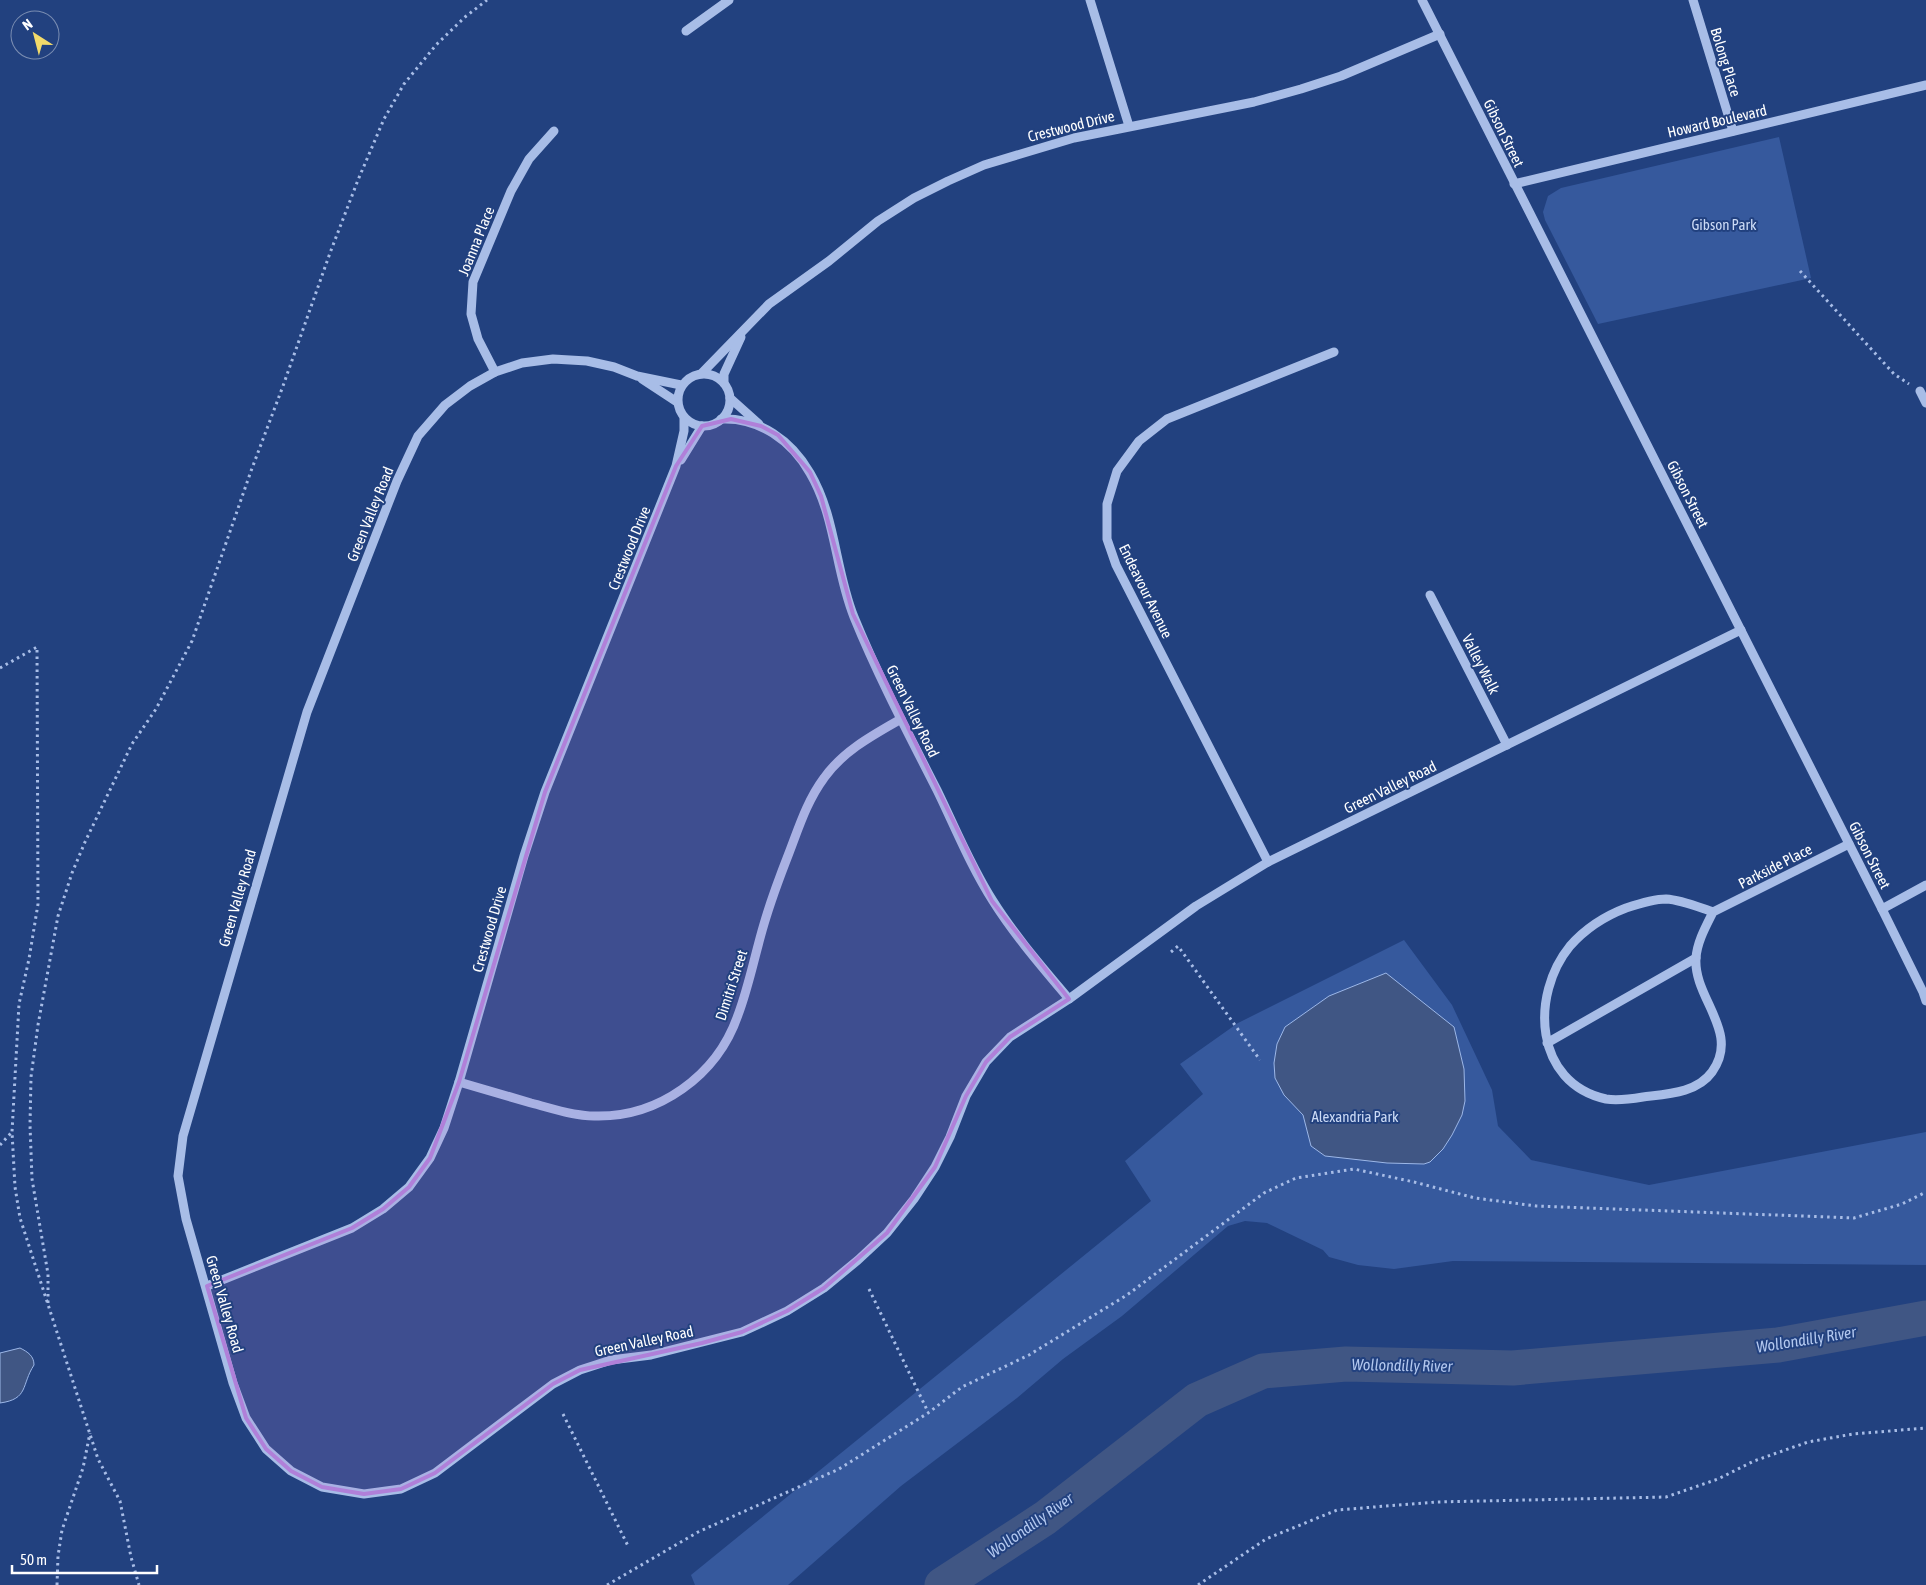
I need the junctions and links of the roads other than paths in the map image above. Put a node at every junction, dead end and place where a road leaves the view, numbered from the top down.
1 (729, 0) edge
2 (1090, 0) edge
3 (1422, 0) edge
4 (1693, 0) edge
5 (686, 31) dead end
6 (1440, 34) junction
7 (1926, 86) edge
8 (1128, 126) junction
9 (554, 130) dead end
10 (1734, 131) junction
11 (1514, 184) junction
12 (747, 325) junction
13 (1334, 352) dead end
14 (495, 372) junction
15 (702, 373) junction
16 (637, 376) junction
17 (724, 383) junction
18 (682, 385) junction
19 (1920, 390) road end
20 (730, 398) junction
21 (677, 402) junction
22 (1926, 403) edge
23 (684, 418) junction
24 (721, 419) junction
25 (702, 426) junction
26 (761, 426) junction
27 (676, 466) junction
28 (1430, 595) dead end
29 (1742, 630) junction
30 (901, 719) junction
31 (1507, 745) junction
32 (1849, 844) junction
33 (1268, 862) junction
34 (1926, 886) edge
35 (1882, 909) junction
36 (1713, 912) junction
37 (1696, 958) junction
38 (1069, 1000) junction
39 (1926, 1001) edge
40 (1548, 1043) junction
41 (459, 1082) junction
42 (206, 1286) junction

1 - 5 street
2 - 8 street
3 - 6 street, Gibson Street
4 - 10 street, Bolong Place
6 - 8 street, Crestwood Drive
6 - 11 street, Gibson Street
7 - 10 street, Howard Boulevard
8 - 12 street, Crestwood Drive
9 - 14 street, Joanna Place
10 - 11 street, Howard Boulevard
11 - 29 street, Gibson Street
12 - 15 street, Crestwood Drive
12 - 17 street, Crestwood Drive
13 - 33 street, Endeavour Avenue
14 - 16 street, Green Valley Road
14 - 42 street, Green Valley Road
15 - 17 street
15 - 18 street
16 - 18 street, Green Valley Road
16 - 21 street, Green Valley Road
17 - 20 street
18 - 21 street
19 - 22 street
20 - 24 street
20 - 26 street, Green Valley Road
21 - 23 street
23 - 25 street
23 - 27 street, Crestwood Drive
24 - 25 street
24 - 26 street, Green Valley Road
25 - 27 street, Crestwood Drive
26 - 30 street, Green Valley Road
27 - 41 street, Crestwood Drive
28 - 31 street, Valley Walk
29 - 31 street, Green Valley Road
29 - 32 street, Gibson Street
30 - 38 street, Green Valley Road
30 - 41 street, Dimitri Street
31 - 33 street, Green Valley Road
32 - 35 street, Gibson Street
32 - 36 street, Parkside Place
33 - 38 street, Green Valley Road
34 - 35 street
35 - 39 street, Gibson Street
36 - 37 street
36 - 40 street
37 - 40 street
37 - 40 street
38 - 42 street, Green Valley Road
41 - 42 street, Crestwood Drive

